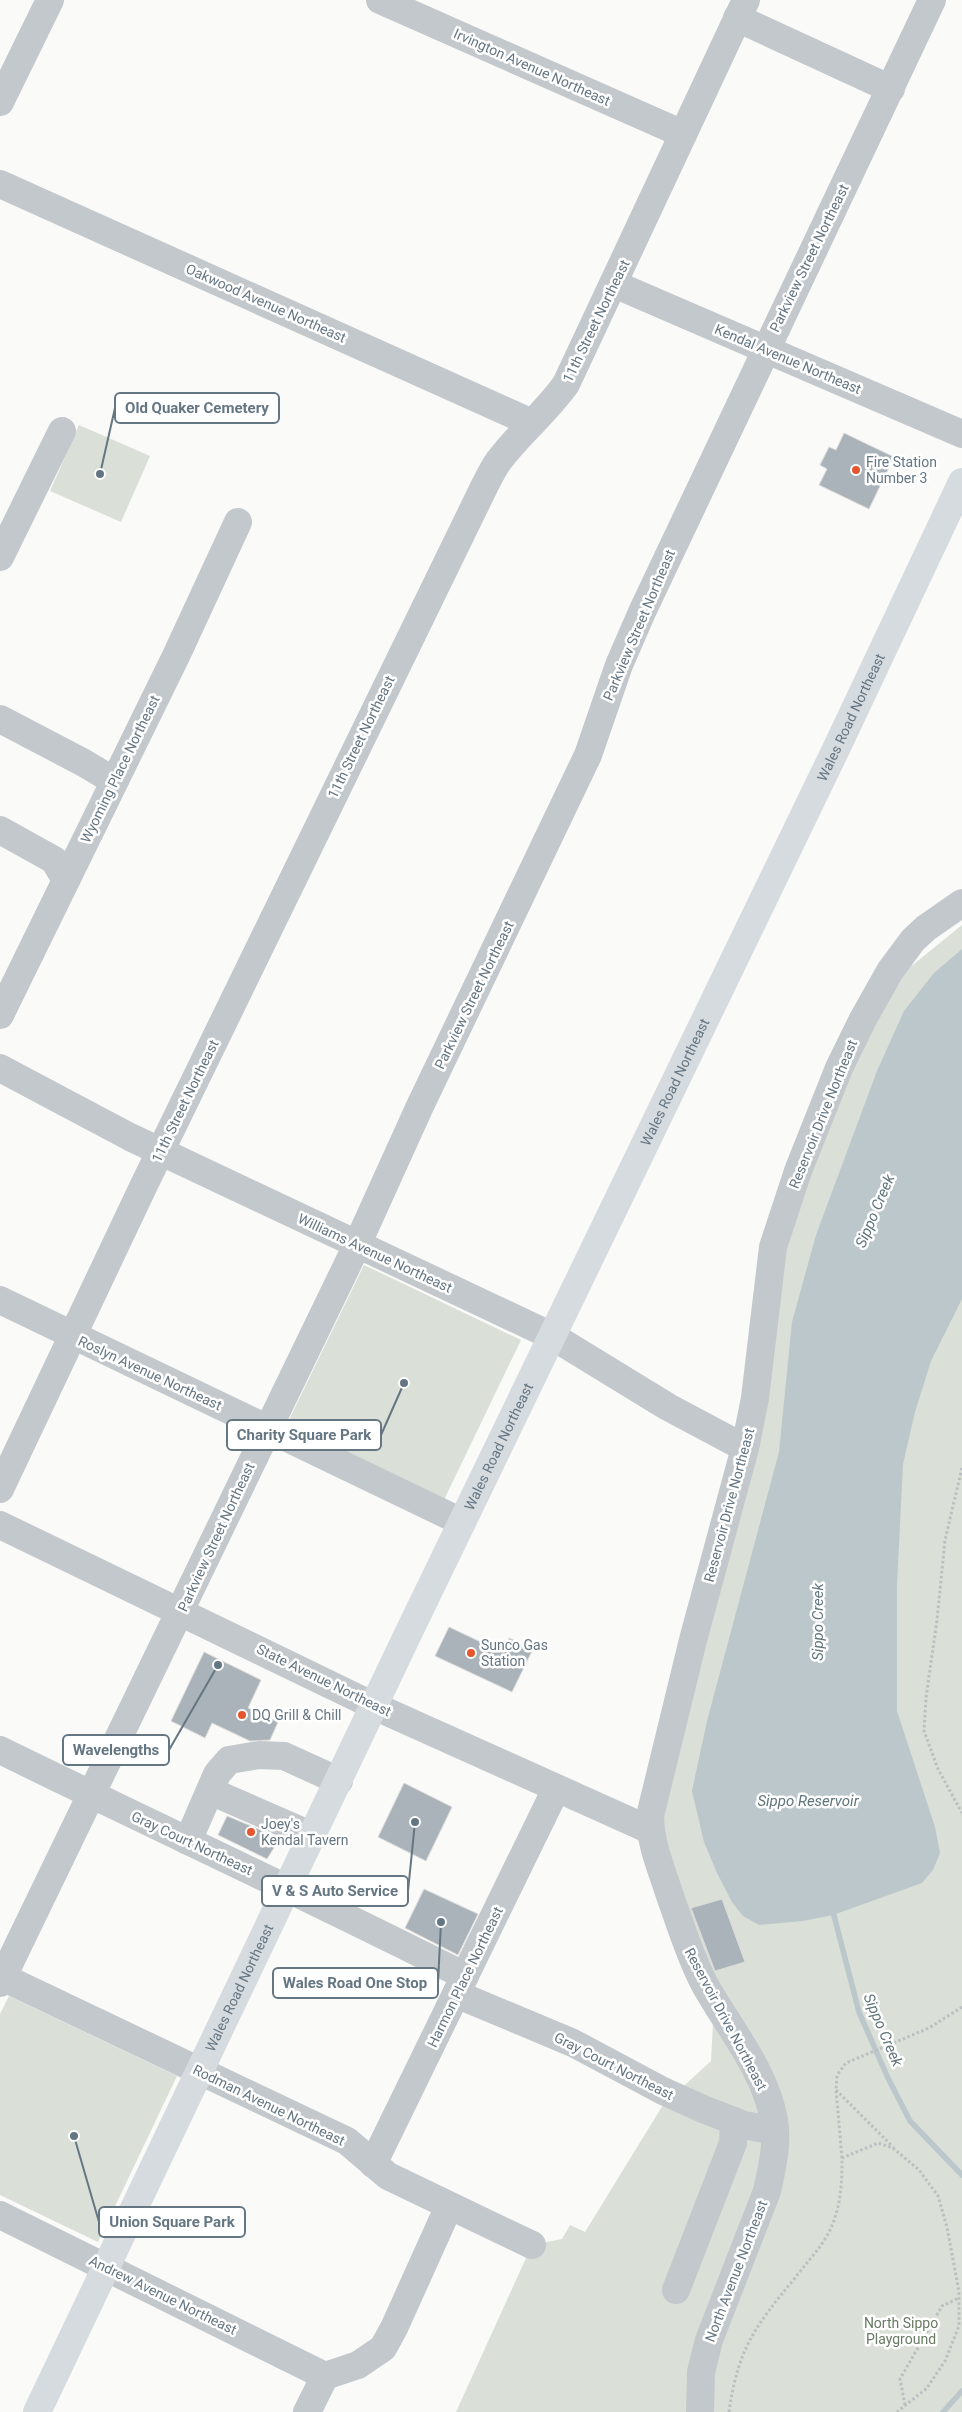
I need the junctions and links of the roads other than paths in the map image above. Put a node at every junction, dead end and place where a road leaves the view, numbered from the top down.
1 (50, 0) edge
2 (380, 0) edge
3 (932, 0) edge
4 (742, 9) edge
5 (891, 89) junction
6 (0, 102) edge
7 (683, 134) junction
8 (0, 184) edge
9 (614, 284) junction
10 (766, 349) junction
11 (532, 424) junction
12 (62, 431) dead end
13 (962, 434) edge
14 (962, 482) edge
15 (238, 522) dead end
16 (0, 557) edge
17 (0, 719) edge
18 (114, 781) junction
19 (0, 830) edge
20 (66, 880) junction
21 (962, 903) edge
22 (0, 1016) edge
23 (0, 1068) edge
24 (161, 1151) junction
25 (357, 1245) junction
26 (0, 1300) edge
27 (72, 1336) junction
28 (552, 1336) junction
29 (268, 1429) junction
30 (745, 1448) junction
31 (0, 1489) edge
32 (462, 1522) junction
33 (0, 1525) edge
34 (181, 1611) junction
35 (374, 1706) junction
36 (0, 1750) edge
37 (339, 1781) junction
38 (556, 1789) junction
39 (210, 1791) junction
40 (92, 1795) junction
41 (650, 1830) junction
42 (313, 1836) junction
43 (188, 1841) junction
44 (288, 1887) junction
45 (1, 1979) edge
46 (461, 1985) junction
47 (200, 2072) junction
48 (734, 2121) junction
49 (775, 2131) junction
50 (373, 2164) junction
51 (449, 2206) junction
52 (0, 2215) edge
53 (532, 2245) dead end
54 (107, 2267) junction
55 (676, 2290) dead end
56 (325, 2376) junction
57 (37, 2412) edge
58 (308, 2412) edge
59 (700, 2412) edge

1 - 6 street
2 - 7 street, Irvington Avenue Northeast
3 - 5 street, Parkview Street Northeast
4 - 5 street
4 - 7 street, 11th Street Northeast
5 - 10 street, Parkview Street Northeast
7 - 9 street, 11th Street Northeast
8 - 11 street, Oakwood Avenue Northeast
9 - 10 street, Kendal Avenue Northeast
9 - 11 street, 11th Street Northeast
10 - 13 street, Kendal Avenue Northeast
10 - 25 street, Parkview Street Northeast
11 - 24 street, 11th Street Northeast
12 - 16 street
14 - 28 main road, Wales Road Northeast
15 - 18 street, Wyoming Place Northeast
17 - 18 street
18 - 20 street, Wyoming Place Northeast
19 - 20 street
20 - 22 street, Wyoming Place Northeast
21 - 30 street, Reservoir Drive Northeast
23 - 24 street, Williams Avenue Northeast
24 - 25 street, Williams Avenue Northeast
24 - 27 street, 11th Street Northeast
25 - 28 street, Williams Avenue Northeast
25 - 29 street, Parkview Street Northeast
26 - 27 street, Roslyn Avenue Northeast
27 - 29 street, Roslyn Avenue Northeast
27 - 31 street, 11th Street Northeast
28 - 30 street, Williams Avenue Northeast
28 - 32 main road, Wales Road Northeast
29 - 32 street, Roslyn Avenue Northeast
29 - 34 street, Parkview Street Northeast
30 - 41 street, Reservoir Drive Northeast
32 - 35 main road, Wales Road Northeast
33 - 34 street, State Avenue Northeast
34 - 35 street, State Avenue Northeast
34 - 40 street, Parkview Street Northeast
35 - 37 main road, Wales Road Northeast
35 - 38 street, State Avenue Northeast
36 - 40 street, Gray Court Northeast
37 - 39 street
37 - 42 main road, Wales Road Northeast
38 - 41 street, State Avenue Northeast
38 - 46 street, Harmon Place Northeast
39 - 42 street
39 - 43 street
40 - 43 street, Gray Court Northeast
40 - 45 street, Parkview Street Northeast
41 - 49 street, Reservoir Drive Northeast
42 - 44 main road, Wales Road Northeast
43 - 44 street, Gray Court Northeast
44 - 46 street, Gray Court Northeast
44 - 47 main road, Wales Road Northeast
45 - 47 street, Rodman Avenue Northeast
46 - 48 street, Gray Court Northeast
46 - 50 street, Harmon Place Northeast
47 - 50 street, Rodman Avenue Northeast
47 - 54 main road, Wales Road Northeast
48 - 49 street, Gray Court Northeast
48 - 55 street
49 - 59 street, North Avenue Northeast
50 - 51 street, Rodman Avenue Northeast
51 - 53 street, Rodman Avenue Northeast
51 - 56 street
52 - 54 street, Andrew Avenue Northeast
54 - 56 street, Andrew Avenue Northeast
54 - 57 main road, Wales Road Northeast
56 - 58 street

